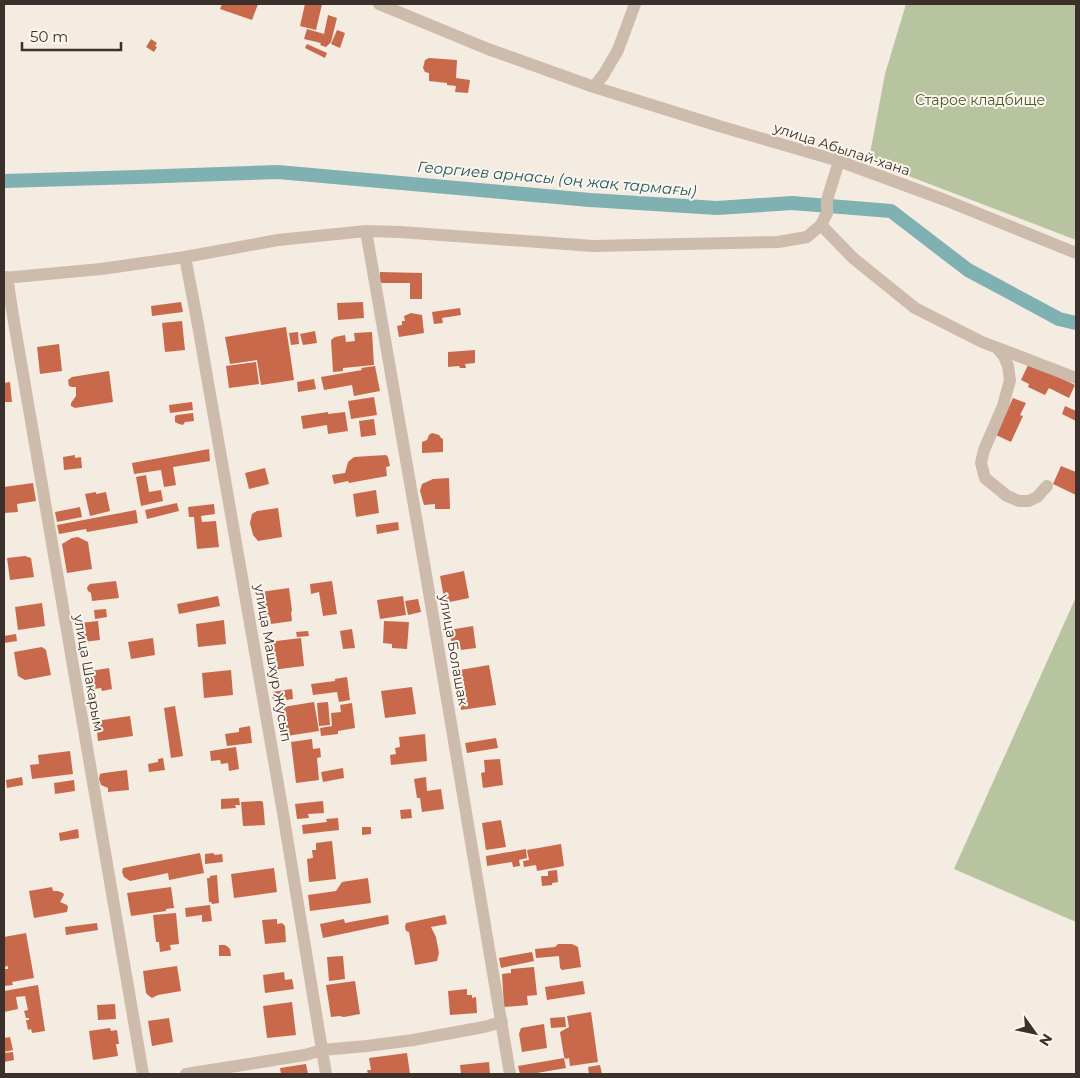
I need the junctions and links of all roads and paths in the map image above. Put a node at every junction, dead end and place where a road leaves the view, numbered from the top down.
1 (379, 4) edge
2 (635, 4) edge
3 (594, 87) junction
4 (839, 161) junction
5 (821, 225) junction
6 (366, 231) junction
7 (1076, 253) edge
8 (185, 257) junction
9 (6, 278) edge
10 (997, 348) junction
11 (1076, 378) edge
12 (1047, 486) dead end
13 (502, 1022) junction
14 (322, 1050) junction
15 (143, 1074) edge
16 (186, 1074) edge
17 (326, 1074) edge
18 (510, 1074) edge

1 - 3 street, улица Абылай-хана
2 - 3 street
3 - 4 street, улица Абылай-хана
4 - 5 street
4 - 7 street, улица Абылай-хана
5 - 6 street
5 - 10 street
6 - 8 street
6 - 13 street, улица Болашак
8 - 9 street
8 - 14 street, улица Машхур Жусып
9 - 15 street, улица Шакарым
10 - 11 street
10 - 12 street
13 - 14 street
13 - 18 street, улица Болашак
14 - 16 street
14 - 17 street, улица Машхур Жусып

